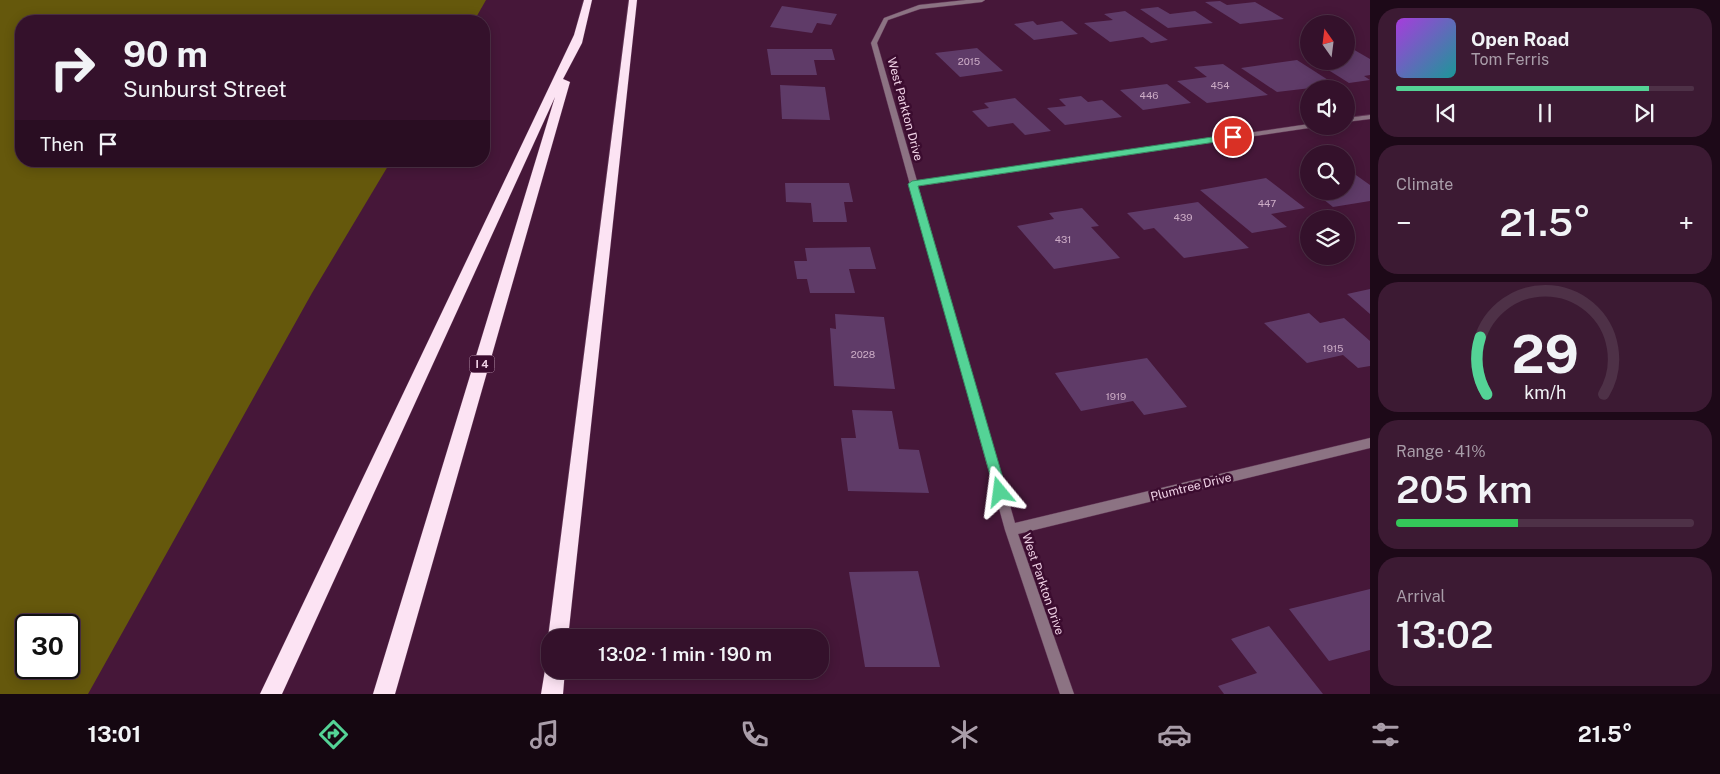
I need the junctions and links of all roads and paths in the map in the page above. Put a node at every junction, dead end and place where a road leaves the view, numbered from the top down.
1 (588, 0) edge
2 (634, 0) edge
3 (982, 0) edge
4 (580, 33) junction
5 (1370, 117) edge
6 (1355, 119) edge
7 (1300, 127) edge
8 (912, 184) junction
9 (1370, 443) edge
10 (1011, 530) junction
11 (559, 629) edge
12 (553, 679) edge
13 (270, 694) edge
14 (384, 694) edge
15 (552, 694) edge
16 (1067, 694) edge

1 - 4 highway, I 4
2 - 11 highway
3 - 8 street, West Parkton Drive
4 - 13 highway
4 - 14 highway, I 4
5 - 6 street
7 - 8 street
8 - 10 street, West Parkton Drive
9 - 10 street, Plumtree Drive
10 - 16 street, West Parkton Drive
12 - 15 highway

